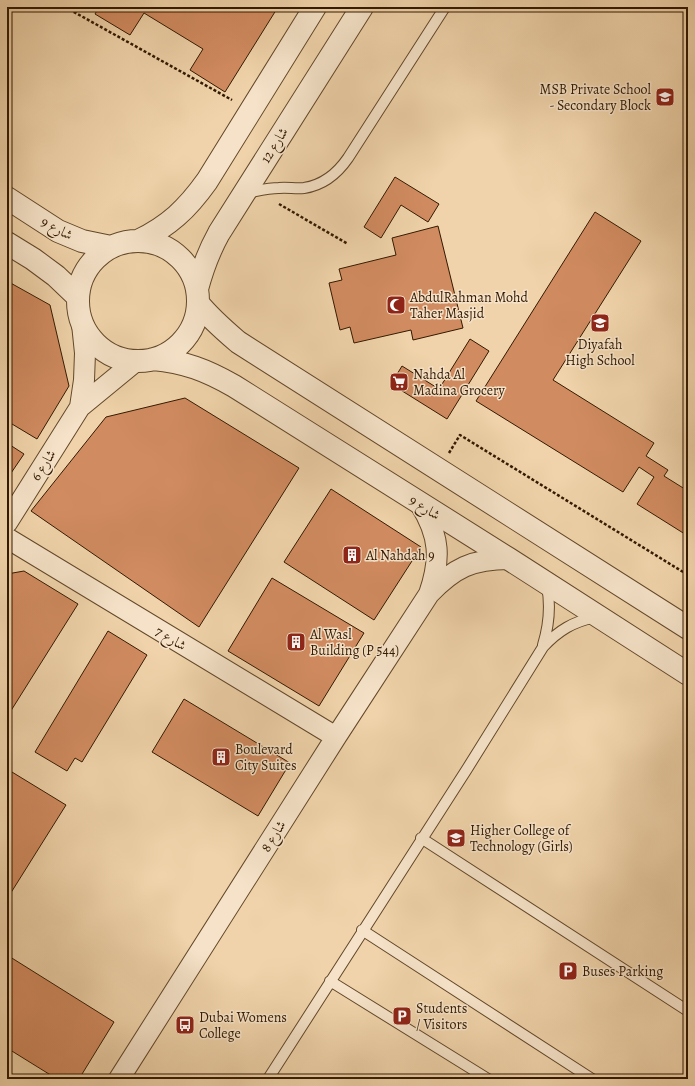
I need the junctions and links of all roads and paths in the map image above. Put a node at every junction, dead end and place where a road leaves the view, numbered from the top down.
1 (65, 7) edge
2 (315, 7) edge
3 (362, 7) edge
4 (444, 7) edge
5 (250, 110) junction
6 (250, 192) junction
7 (7, 198) edge
8 (138, 242) junction
9 (7, 243) edge
10 (348, 244) dead end
11 (112, 248) junction
12 (198, 296) junction
13 (78, 297) junction
14 (82, 324) junction
15 (145, 360) junction
16 (80, 407) junction
17 (439, 469) junction
18 (420, 504) junction
19 (7, 523) edge
20 (7, 538) edge
21 (509, 559) junction
22 (688, 575) edge
23 (547, 584) junction
24 (428, 594) junction
25 (598, 616) junction
26 (688, 628) edge
27 (543, 647) junction
28 (688, 674) edge
29 (336, 737) junction
30 (421, 838) junction
31 (362, 930) junction
32 (330, 981) junction
33 (688, 1011) edge
34 (119, 1079) edge
35 (268, 1079) edge
36 (488, 1079) edge
37 (592, 1079) edge

1 - 5 path
2 - 5 street
3 - 6 street, شارع 12
4 - 6 lane
5 - 8 street
6 - 10 path
6 - 12 street, شارع 12
7 - 11 street, شارع 9
8 - 11 street
8 - 12 street
9 - 13 street
11 - 13 street
12 - 15 street
12 - 17 street
13 - 14 street
14 - 15 street
14 - 16 street, شارع 6
15 - 16 street, شارع 6
15 - 18 street, شارع 9
16 - 19 street, شارع 6
17 - 22 path
17 - 26 street
18 - 21 street, شارع 9
18 - 24 street, شارع 8
20 - 29 street, شارع 7
21 - 23 street, شارع 9
21 - 24 street, شارع 8
23 - 25 street, شارع 9
23 - 27 lane
24 - 29 street, شارع 8
25 - 27 lane
25 - 28 street, شارع 9
27 - 30 lane
29 - 34 street, شارع 8
30 - 31 lane
30 - 33 lane
31 - 32 lane
31 - 37 lane
32 - 35 lane
32 - 36 lane

